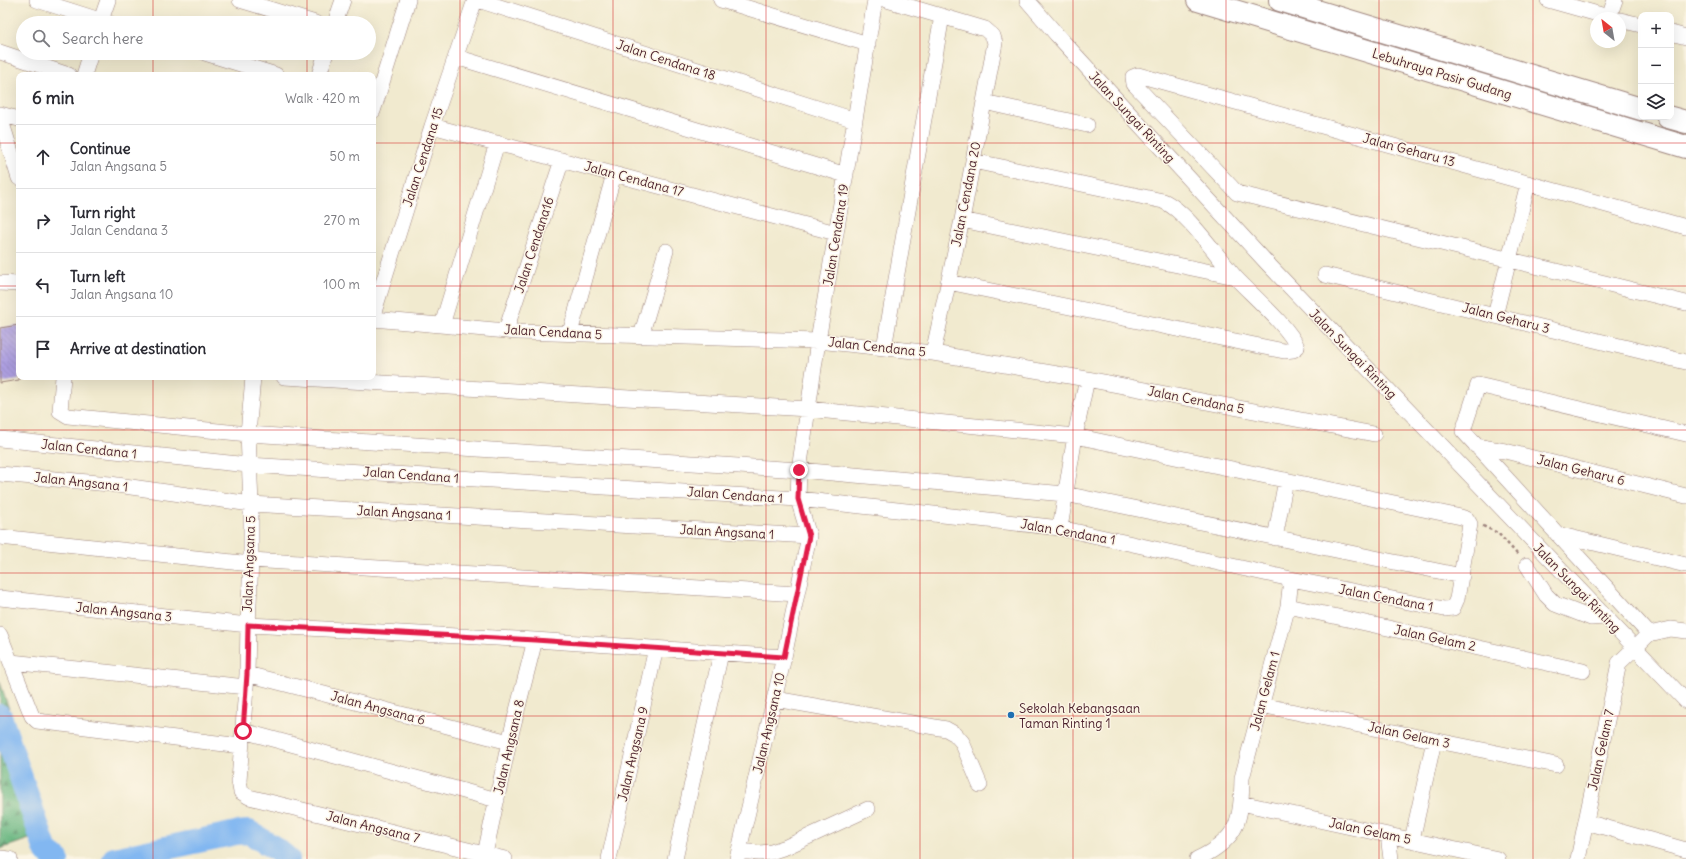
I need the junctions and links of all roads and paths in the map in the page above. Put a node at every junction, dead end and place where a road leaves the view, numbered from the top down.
1 (37, 0) edge
2 (108, 0) edge
3 (240, 0) edge
4 (343, 0) edge
5 (408, 0) edge
6 (476, 0) edge
7 (720, 0) edge
8 (875, 0) edge
9 (887, 0) edge
10 (1027, 0) edge
11 (1198, 0) edge
12 (1280, 0) edge
13 (1548, 0) edge
14 (1616, 0) edge
15 (1592, 12) edge
16 (1615, 12) edge
17 (86, 16) edge
18 (105, 16) edge
19 (292, 16) edge
20 (338, 16) edge
21 (942, 16) junction
22 (1626, 21) edge
23 (1638, 24) edge
24 (1674, 34) edge
25 (1686, 37) edge
26 (868, 44) junction
27 (0, 52) edge
28 (16, 57) edge
29 (456, 57) junction
30 (24, 60) edge
31 (89, 60) edge
32 (228, 60) edge
33 (324, 60) edge
34 (61, 72) edge
35 (85, 72) edge
36 (266, 72) edge
37 (320, 72) edge
38 (376, 101) edge
39 (984, 102) junction
40 (1638, 108) edge
41 (0, 114) edge
42 (0, 117) edge
43 (16, 119) edge
44 (1674, 119) edge
45 (855, 120) junction
46 (1686, 122) edge
47 (1087, 125) dead end
48 (432, 126) junction
49 (497, 143) junction
50 (1686, 147) edge
51 (562, 160) junction
52 (973, 161) junction
53 (16, 168) edge
54 (614, 174) junction
55 (846, 175) junction
56 (1528, 183) junction
57 (962, 220) junction
58 (1686, 227) edge
59 (836, 232) junction
60 (666, 251) dead end
61 (1509, 259) junction
62 (1325, 275) dead end
63 (1235, 277) junction
64 (948, 282) junction
65 (0, 283) edge
66 (16, 284) edge
67 (1686, 303) edge
68 (376, 305) edge
69 (1495, 316) junction
70 (376, 319) edge
71 (442, 325) junction
72 (506, 330) junction
73 (570, 333) junction
74 (640, 336) junction
75 (818, 341) junction
76 (884, 348) junction
77 (933, 353) junction
78 (1686, 362) edge
79 (1087, 379) junction
80 (63, 380) edge
81 (253, 380) edge
82 (333, 380) edge
83 (808, 409) junction
84 (248, 434) junction
85 (1374, 434) dead end
86 (1686, 434) edge
87 (1074, 436) junction
88 (0, 439) edge
89 (1476, 446) junction
90 (248, 465) junction
91 (799, 470) junction
92 (0, 474) edge
93 (1286, 480) junction
94 (1065, 494) junction
95 (1686, 496) edge
96 (798, 499) junction
97 (251, 504) junction
98 (1470, 524) junction
99 (1060, 528) junction
100 (1557, 534) junction
101 (809, 536) junction
102 (0, 537) edge
103 (1275, 538) junction
104 (251, 562) junction
105 (1527, 565) joint
106 (1686, 565) edge
107 (1462, 576) junction
108 (1291, 579) junction
109 (797, 594) junction
110 (0, 598) edge
111 (1288, 606) junction
112 (1604, 616) junction
113 (248, 625) junction
114 (1686, 631) edge
115 (1649, 634) junction
116 (0, 635) edge
117 (535, 640) junction
118 (1634, 647) junction
119 (656, 648) junction
120 (721, 653) junction
121 (784, 657) junction
122 (10, 662) junction
123 (1583, 670) dead end
124 (247, 680) junction
125 (775, 699) junction
126 (1686, 701) edge
127 (1261, 705) junction
128 (242, 739) junction
129 (1434, 741) junction
130 (509, 742) junction
131 (1556, 765) dead end
132 (980, 785) dead end
133 (241, 792) joint
134 (497, 800) junction
135 (1241, 803) junction
136 (868, 809) dead end
137 (1586, 822) junction
138 (1388, 835) junction
139 (1412, 840) junction
140 (1686, 850) edge
141 (485, 854) junction
142 (738, 855) edge
143 (1470, 856) edge
144 (0, 858) edge
145 (10, 859) edge
146 (505, 859) edge
147 (609, 859) edge
148 (675, 859) edge
149 (1197, 859) edge
150 (1391, 859) edge
151 (1498, 859) edge
152 (1578, 859) edge

1 - 17 street
2 - 18 street
3 - 19 street
4 - 20 street
5 - 38 street
6 - 29 street, Jalan Cendana 15
6 - 45 street, Jalan Cendana 18
7 - 26 street
8 - 26 street, Jalan Cendana 19
9 - 21 street
10 - 112 street, Jalan Sungai Rinting
11 - 50 highway, Lebuhraya Pasir Gudang
12 - 40 highway, Lebuhraya Pasir Gudang
13 - 15 street
14 - 16 street
21 - 39 street, Jalan Cendana 20
21 - 76 street
22 - 23 street
24 - 25 street
26 - 45 street, Jalan Cendana 19
27 - 28 street
29 - 48 street, Jalan Cendana 15
29 - 55 street
30 - 34 street
31 - 35 street
32 - 36 street
33 - 37 street
39 - 47 street
39 - 52 street, Jalan Cendana 20
41 - 43 street
42 - 53 street
44 - 46 highway
45 - 55 street, Jalan Cendana 19
48 - 49 street, Jalan Cendana 17
48 - 68 street, Jalan Cendana 15
49 - 51 street, Jalan Cendana 17
49 - 71 street
51 - 54 street, Jalan Cendana 17
51 - 72 street, Jalan Cendana16
52 - 57 street, Jalan Cendana 20
52 - 63 street
54 - 59 street, Jalan Cendana 17
54 - 73 street
55 - 59 street, Jalan Cendana 19
56 - 58 street, Jalan Geharu 13
56 - 61 street
56 - 61 street, Jalan Geharu 13
57 - 63 street
57 - 64 street, Jalan Cendana 20
59 - 75 street, Jalan Cendana 19
60 - 74 street
61 - 67 street
61 - 69 street
62 - 69 street, Jalan Geharu 3
63 - 64 street
64 - 77 street, Jalan Cendana 20
65 - 66 street
69 - 78 street, Jalan Geharu 3
70 - 71 street, Jalan Cendana 5
71 - 72 street, Jalan Cendana 5
72 - 73 street, Jalan Cendana 5
73 - 74 street, Jalan Cendana 5
74 - 75 street, Jalan Cendana 5
75 - 76 street, Jalan Cendana 5
75 - 83 street, Jalan Cendana 19
76 - 77 street, Jalan Cendana 5
77 - 79 street, Jalan Cendana 5
79 - 85 street, Jalan Cendana 5
79 - 87 street
80 - 84 street
81 - 84 street, Jalan Angsana 5
82 - 83 street
83 - 87 street
83 - 91 street, Jalan Cendana 19
84 - 90 street, Jalan Angsana 5
84 - 91 street
86 - 89 street
87 - 93 street
87 - 94 street
88 - 90 street, Jalan Cendana 1
89 - 95 street, Jalan Geharu 6
89 - 100 street
90 - 96 street, Jalan Cendana 1
90 - 97 street, Jalan Angsana 5
91 - 94 street
91 - 96 street, Jalan Angsana 10
92 - 97 street, Jalan Angsana 1
93 - 98 street
93 - 103 street
94 - 99 street
94 - 103 street
96 - 99 street, Jalan Cendana 1
96 - 101 street, Jalan Angsana 10
97 - 101 street, Jalan Angsana 1
97 - 104 street, Jalan Angsana 5
98 - 105 path
98 - 107 street, Jalan Cendana 1
99 - 108 street, Jalan Cendana 1
100 - 106 street
100 - 115 street
101 - 109 street, Jalan Angsana 10
102 - 104 street
103 - 107 street
104 - 109 street
104 - 113 street, Jalan Angsana 5
105 - 112 street
107 - 108 street, Jalan Cendana 1
108 - 111 street, Jalan Gelam 1
109 - 121 street, Jalan Angsana 10
110 - 113 street, Jalan Angsana 3
111 - 123 street, Jalan Gelam 2
111 - 127 street, Jalan Gelam 1
112 - 118 street, Jalan Sungai Rinting
113 - 117 street, Jalan Angsana 3
113 - 124 street, Jalan Angsana 5
114 - 115 street
115 - 118 street, Jalan Gelam 7
116 - 122 street
117 - 119 street, Jalan Angsana 3
117 - 130 street, Jalan Angsana 8
118 - 126 street, Jalan Sungai Rinting
118 - 137 street, Jalan Gelam 7
119 - 120 street, Jalan Angsana 3
119 - 147 street, Jalan Angsana 9
120 - 121 street, Jalan Angsana 3
120 - 148 street
121 - 125 street, Jalan Angsana 10
122 - 124 street, Jalan Angsana 6
122 - 128 street
124 - 128 street, Jalan Angsana 5
124 - 130 street, Jalan Angsana 6
125 - 132 street
125 - 142 street, Jalan Angsana 10
127 - 129 street, Jalan Gelam 3
127 - 135 street, Jalan Gelam 1
128 - 133 street, Jalan Angsana 5
128 - 134 street
129 - 131 street, Jalan Gelam 3
129 - 139 street
130 - 134 street, Jalan Angsana 8
133 - 141 street, Jalan Angsana 7
134 - 141 street, Jalan Angsana 8
135 - 138 street, Jalan Gelam 5
135 - 149 street, Jalan Gelam 1
136 - 142 street
137 - 140 street
137 - 152 street, Jalan Gelam 7
138 - 139 street, Jalan Gelam 5
138 - 150 street
139 - 143 street, Jalan Gelam 5
141 - 146 street, Jalan Angsana 7
143 - 151 street, Jalan Gelam 5
144 - 145 street

